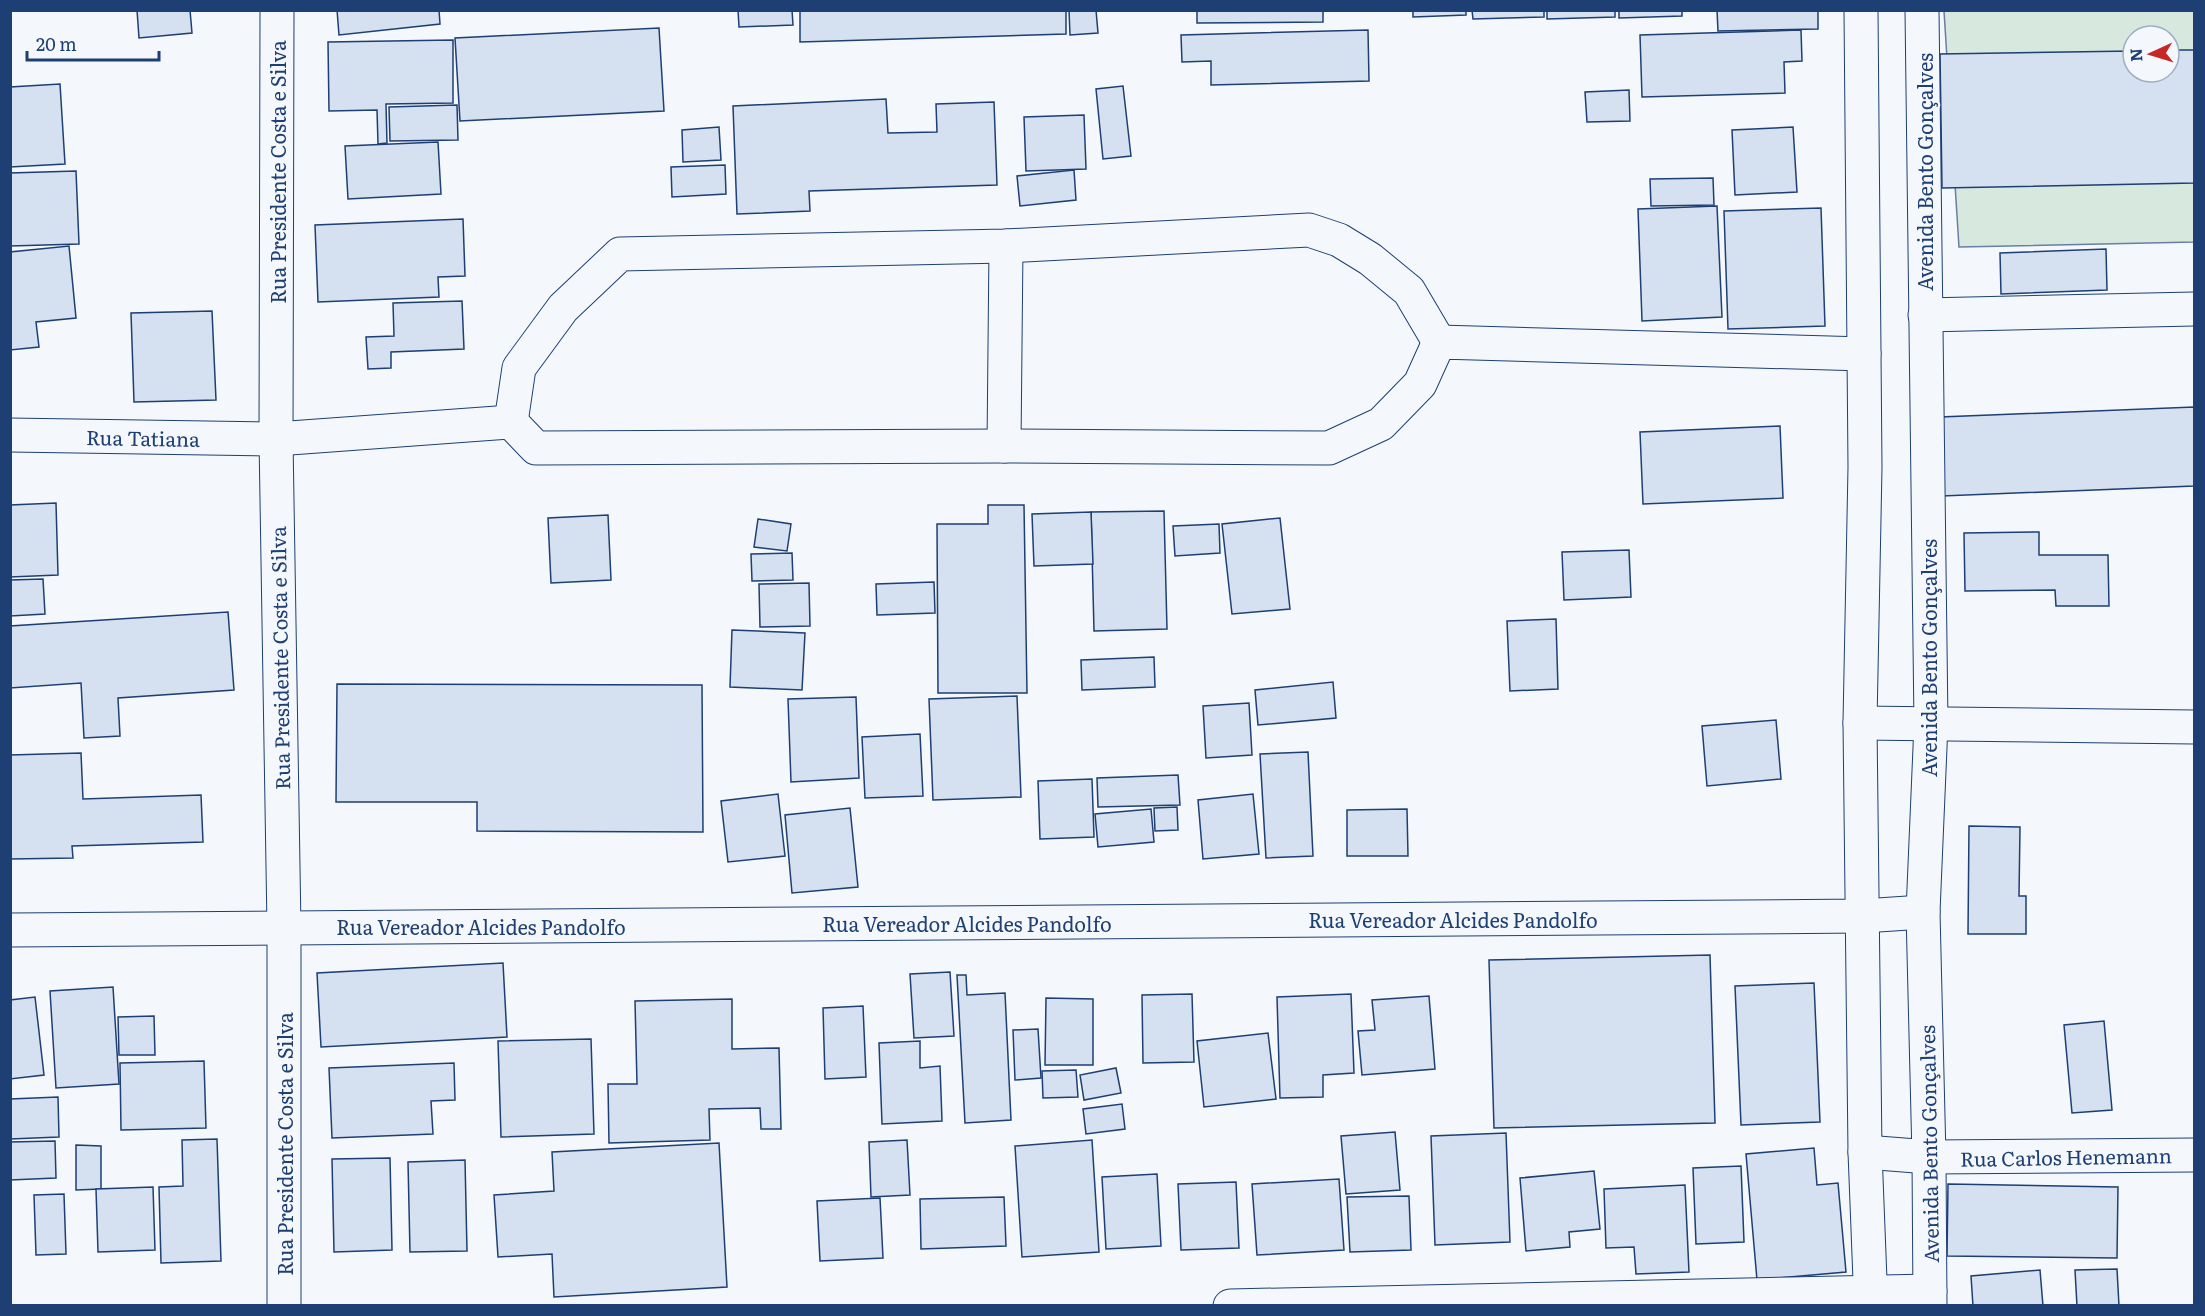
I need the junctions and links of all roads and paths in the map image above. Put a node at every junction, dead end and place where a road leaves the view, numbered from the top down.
1 (277, 10) edge
2 (1861, 10) edge
3 (1922, 10) edge
4 (1006, 246) junction
5 (2194, 309) edge
6 (1925, 315) junction
7 (1438, 342) junction
8 (1864, 354) junction
9 (512, 422) junction
10 (10, 435) edge
11 (276, 439) junction
12 (1004, 446) junction
13 (1860, 723) junction
14 (1930, 724) junction
15 (2194, 727) edge
16 (1923, 912) junction
17 (1863, 916) junction
18 (284, 928) junction
19 (10, 930) edge
20 (1865, 1152) junction
21 (2194, 1155) edge
22 (1929, 1157) junction
23 (1930, 1298) edge
24 (1871, 1299) edge
25 (284, 1305) edge
26 (1230, 1305) edge

1 - 11 street, Rua Presidente Costa e Silva
2 - 8 street
3 - 6 street, Avenida Bento Gonçalves
4 - 7 street
4 - 9 street
4 - 12 street
5 - 6 street
6 - 14 street, Avenida Bento Gonçalves
7 - 8 street
7 - 12 street
8 - 13 street
9 - 11 street, Rua Tatiana
9 - 12 street
10 - 11 street, Rua Tatiana
11 - 18 street, Rua Presidente Costa e Silva
13 - 14 street
13 - 17 street
14 - 15 street
14 - 16 street, Avenida Bento Gonçalves
16 - 17 street, Rua Vereador Alcides Pandolfo
16 - 22 street, Avenida Bento Gonçalves
17 - 18 street, Rua Vereador Alcides Pandolfo
17 - 20 street
18 - 19 street, Rua Vereador Alcides Pandolfo
18 - 25 street, Rua Presidente Costa e Silva
20 - 22 street, Rua Carlos Henemann
20 - 24 street
21 - 22 street, Rua Carlos Henemann
22 - 23 street, Avenida Bento Gonçalves
23 - 24 street
24 - 26 street

